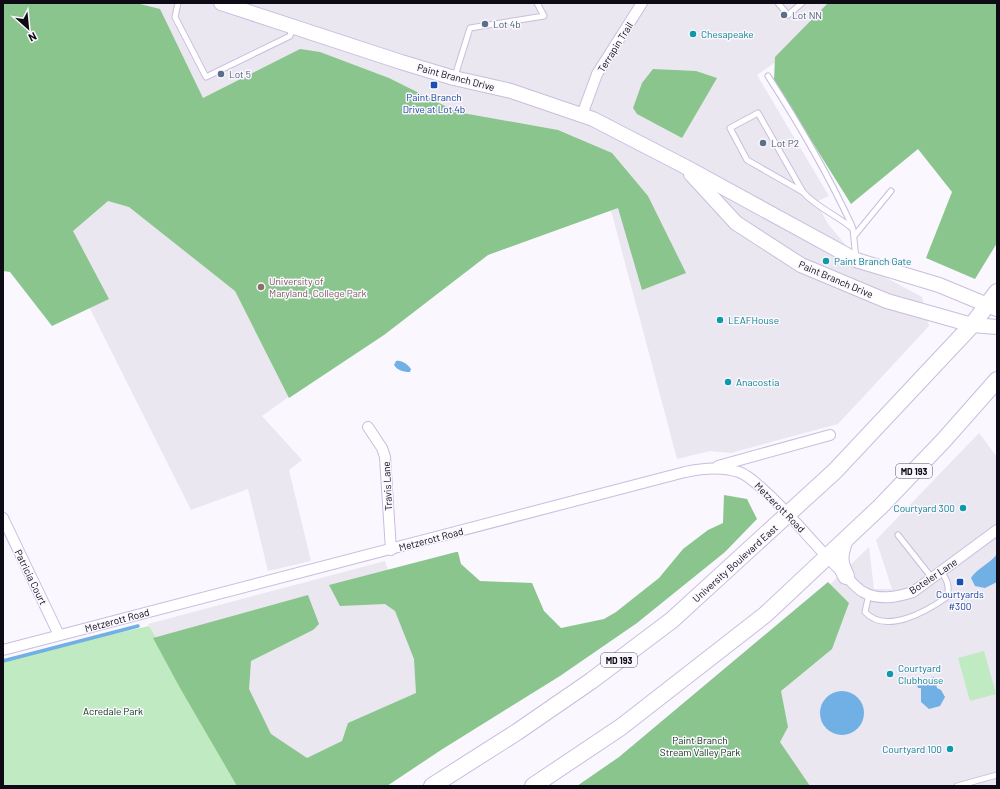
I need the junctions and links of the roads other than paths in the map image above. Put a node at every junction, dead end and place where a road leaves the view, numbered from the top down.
1 (178, 3) edge
2 (221, 3) edge
3 (537, 3) edge
4 (642, 3) edge
5 (778, 3) edge
6 (802, 3) edge
7 (293, 26) junction
8 (768, 76) dead end
9 (454, 78) junction
10 (582, 115) junction
11 (684, 166) junction
12 (891, 191) dead end
13 (802, 192) junction
14 (853, 229) junction
15 (855, 235) junction
16 (856, 260) junction
17 (994, 302) edge
18 (972, 325) junction
19 (997, 327) edge
20 (997, 380) edge
21 (368, 427) dead end
22 (830, 435) dead end
23 (714, 468) junction
24 (789, 514) junction
25 (3, 518) edge
26 (997, 531) edge
27 (898, 535) dead end
28 (844, 542) junction
29 (390, 550) junction
30 (827, 558) junction
31 (937, 574) junction
32 (846, 576) junction
33 (869, 594) junction
34 (59, 635) junction
35 (3, 650) edge
36 (997, 775) edge
37 (965, 785) edge
38 (432, 786) edge
39 (532, 786) edge
40 (957, 786) edge

1 - 7 lane
2 - 7 street, Paint Branch Drive
3 - 9 lane
4 - 10 street, Terrapin Trail
5 - 6 lane
7 - 9 street, Paint Branch Drive
8 - 14 lane
9 - 10 street, Paint Branch Drive
10 - 11 street, Paint Branch Drive
11 - 16 street, Paint Branch Drive
11 - 18 street, Paint Branch Drive
12 - 15 lane
13 - 13 lane
13 - 14 lane
14 - 15 lane
15 - 16 lane
16 - 17 street, Paint Branch Drive
17 - 18 main road, University Boulevard East / MD 193
18 - 19 street, Paint Branch Drive
18 - 24 main road, University Boulevard East / MD 193
20 - 28 main road, MD 193
21 - 29 street, Travis Lane
22 - 23 street
23 - 24 street, Metzerott Road
23 - 29 street, Metzerott Road
24 - 30 street, Metzerott Road
24 - 38 main road, University Boulevard East / MD 193
25 - 34 street, Patricia Court
26 - 31 street, Boteler Lane
27 - 31 lane
28 - 30 main road, MD 193
28 - 32 main road
29 - 34 street, Metzerott Road
30 - 32 street, Boteler Lane
30 - 39 main road, MD 193
31 - 33 street, Boteler Lane
31 - 33 lane
32 - 33 street, Boteler Lane
34 - 35 street, Metzerott Road
36 - 37 lane
37 - 40 lane

